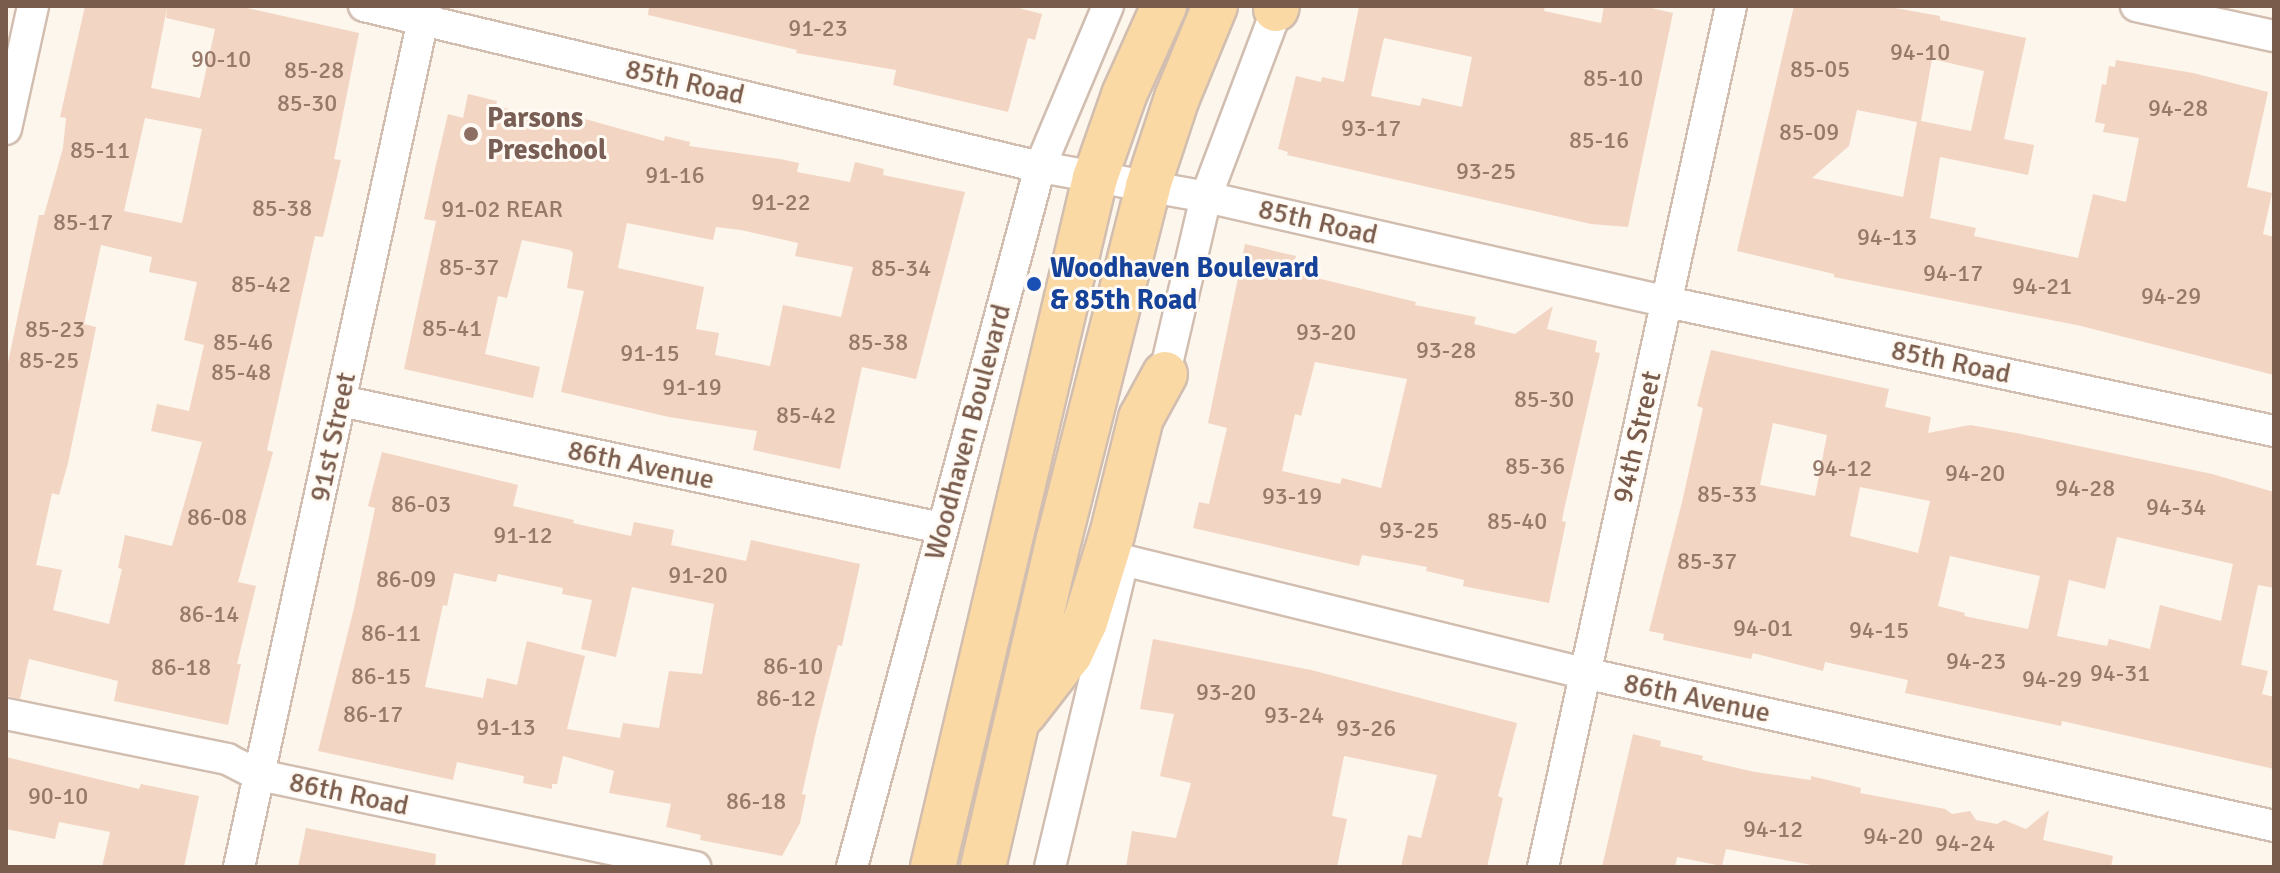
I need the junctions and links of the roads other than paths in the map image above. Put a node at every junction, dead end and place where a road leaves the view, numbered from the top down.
1 (33, 6) edge
2 (364, 6) edge
3 (1108, 6) edge
4 (1164, 6) edge
5 (1215, 6) edge
6 (1731, 6) edge
7 (2136, 6) edge
8 (1277, 7) edge
9 (425, 13) edge
10 (2274, 36) edge
11 (6, 129) edge
12 (1040, 167) junction
13 (1095, 178) junction
14 (1148, 186) junction
15 (1206, 197) junction
16 (1667, 302) junction
17 (1165, 374) junction
18 (341, 401) junction
19 (2274, 431) edge
20 (941, 528) junction
21 (1123, 560) junction
22 (1584, 673) junction
23 (6, 714) edge
24 (1016, 724) junction
25 (259, 775) junction
26 (2274, 826) edge
27 (239, 867) edge
28 (695, 867) edge
29 (852, 867) edge
30 (933, 867) edge
31 (983, 867) edge
32 (1050, 867) edge
33 (1543, 867) edge

1 - 11 street
2 - 9 street, 85th Road
3 - 12 street, Woodhaven Boulevard
4 - 13 main road
5 - 14 main road
6 - 16 street, 94th Street
7 - 10 street
8 - 15 street
9 - 12 street, 85th Road
9 - 18 street, 91st Street
12 - 13 street, 85th Road
12 - 20 street, Woodhaven Boulevard
13 - 14 street, 85th Road
13 - 30 main road
14 - 15 street, 85th Road
14 - 24 main road
15 - 16 street, 85th Road
15 - 17 street
16 - 19 street, 85th Road
16 - 22 street, 94th Street
17 - 21 street
17 - 24 main road
18 - 20 street, 86th Avenue
18 - 25 street, 91st Street
20 - 29 street, Woodhaven Boulevard
21 - 22 street, 86th Avenue
21 - 32 street
22 - 26 street, 86th Avenue
22 - 33 street, 94th Street
23 - 25 street, 86th Road
24 - 31 main road
25 - 27 street, 91st Street
25 - 28 street, 86th Road

